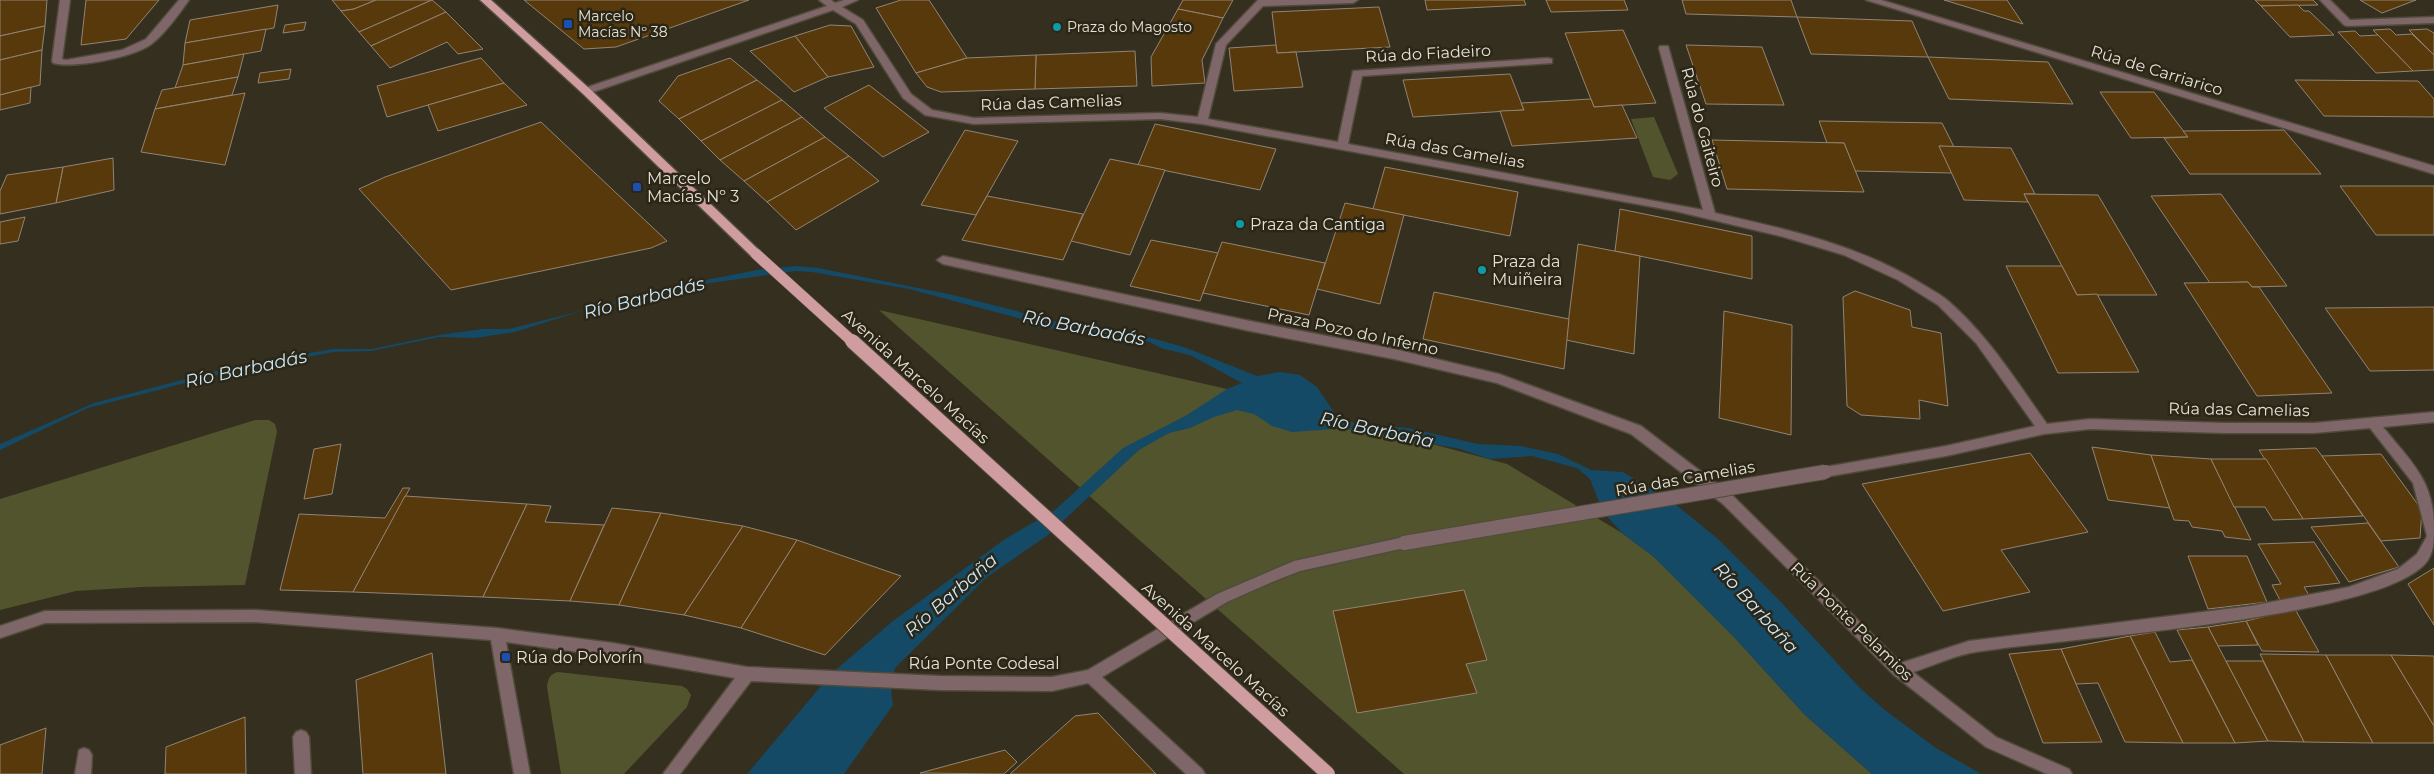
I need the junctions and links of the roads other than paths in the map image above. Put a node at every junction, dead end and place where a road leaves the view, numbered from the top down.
1 (65, 0) edge
2 (184, 0) edge
3 (485, 0) edge
4 (853, 0) edge
5 (1353, 0) edge
6 (1871, 0) edge
7 (2325, 0) edge
8 (1262, 2) edge
9 (829, 3) edge
10 (2434, 20) edge
11 (1664, 48) dead end
12 (1548, 61) dead end
13 (586, 91) junction
14 (1202, 121) junction
15 (1342, 148) junction
16 (2434, 170) edge
17 (1710, 215) junction
18 (943, 260) dead end
19 (2434, 417) edge
20 (2373, 424) junction
21 (2044, 429) junction
22 (1728, 500) joint
23 (0, 632) edge
24 (498, 634) junction
25 (1899, 670) junction
26 (747, 674) junction
27 (1091, 676) junction
28 (302, 737) dead end
29 (84, 755) dead end
30 (83, 774) edge
31 (303, 774) edge
32 (522, 774) edge
33 (671, 774) edge
34 (1197, 774) edge
35 (1328, 774) edge
36 (2064, 774) edge

1 - 2 street
3 - 13 main road, Avenida Marcelo Macías
4 - 9 street
5 - 8 street
6 - 16 street, Rúa de Carriarico
7 - 10 street
8 - 14 street
9 - 13 street
9 - 14 street, Rúa das Camelias
11 - 17 street, Rúa do Gaiteiro
12 - 15 street, Rúa do Fiadeiro
13 - 35 main road, Avenida Marcelo Macías, bridge
14 - 15 street, Rúa das Camelias
15 - 17 street, Rúa das Camelias
17 - 21 street, Rúa das Camelias
18 - 22 street, Praza Pozo do Inferno
19 - 20 street, Rúa das Camelias
20 - 21 street, Rúa das Camelias
20 - 25 street
21 - 27 street, Rúa das Camelias, bridge
22 - 25 street, Rúa Ponte Pelamios
23 - 24 street
24 - 26 street
24 - 32 street
25 - 36 street, Rúa Ponte Pelamios
26 - 27 street, Rúa Ponte Codesal
26 - 33 street
27 - 34 street
28 - 31 street
29 - 30 street

